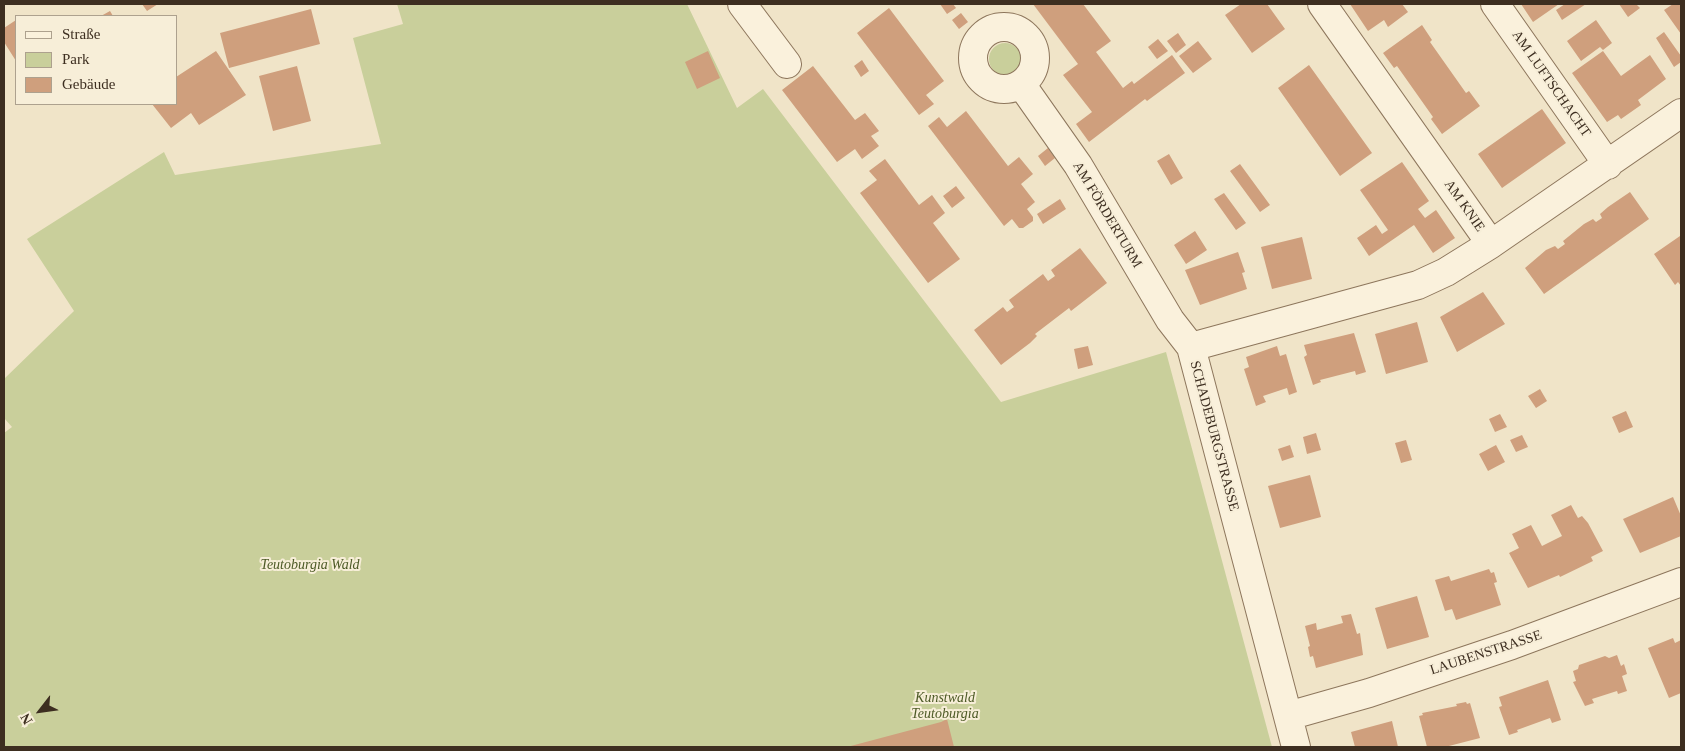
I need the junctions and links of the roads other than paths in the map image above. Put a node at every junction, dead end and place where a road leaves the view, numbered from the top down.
1 (742, 4) edge
2 (1322, 4) edge
3 (1494, 4) edge
4 (787, 64) dead end
5 (1021, 84) dead end
6 (1681, 113) edge
7 (1608, 165) junction
8 (1491, 244) junction
9 (1191, 347) junction
10 (1681, 582) edge
11 (1288, 716) junction
12 (1296, 747) edge

1 - 4 street
2 - 8 street, AM KNIE
3 - 7 street, AM LUFTSCHACHT
5 - 9 street, AM FÖRDERTURM
6 - 7 street, AM KNIE
7 - 8 street, AM KNIE
8 - 9 street, SCHADEBURGSTRASSE
9 - 11 street, SCHADEBURGSTRASSE
10 - 11 street, LAUBENSTRASSE
11 - 12 street, SCHADEBURGSTRASSE

